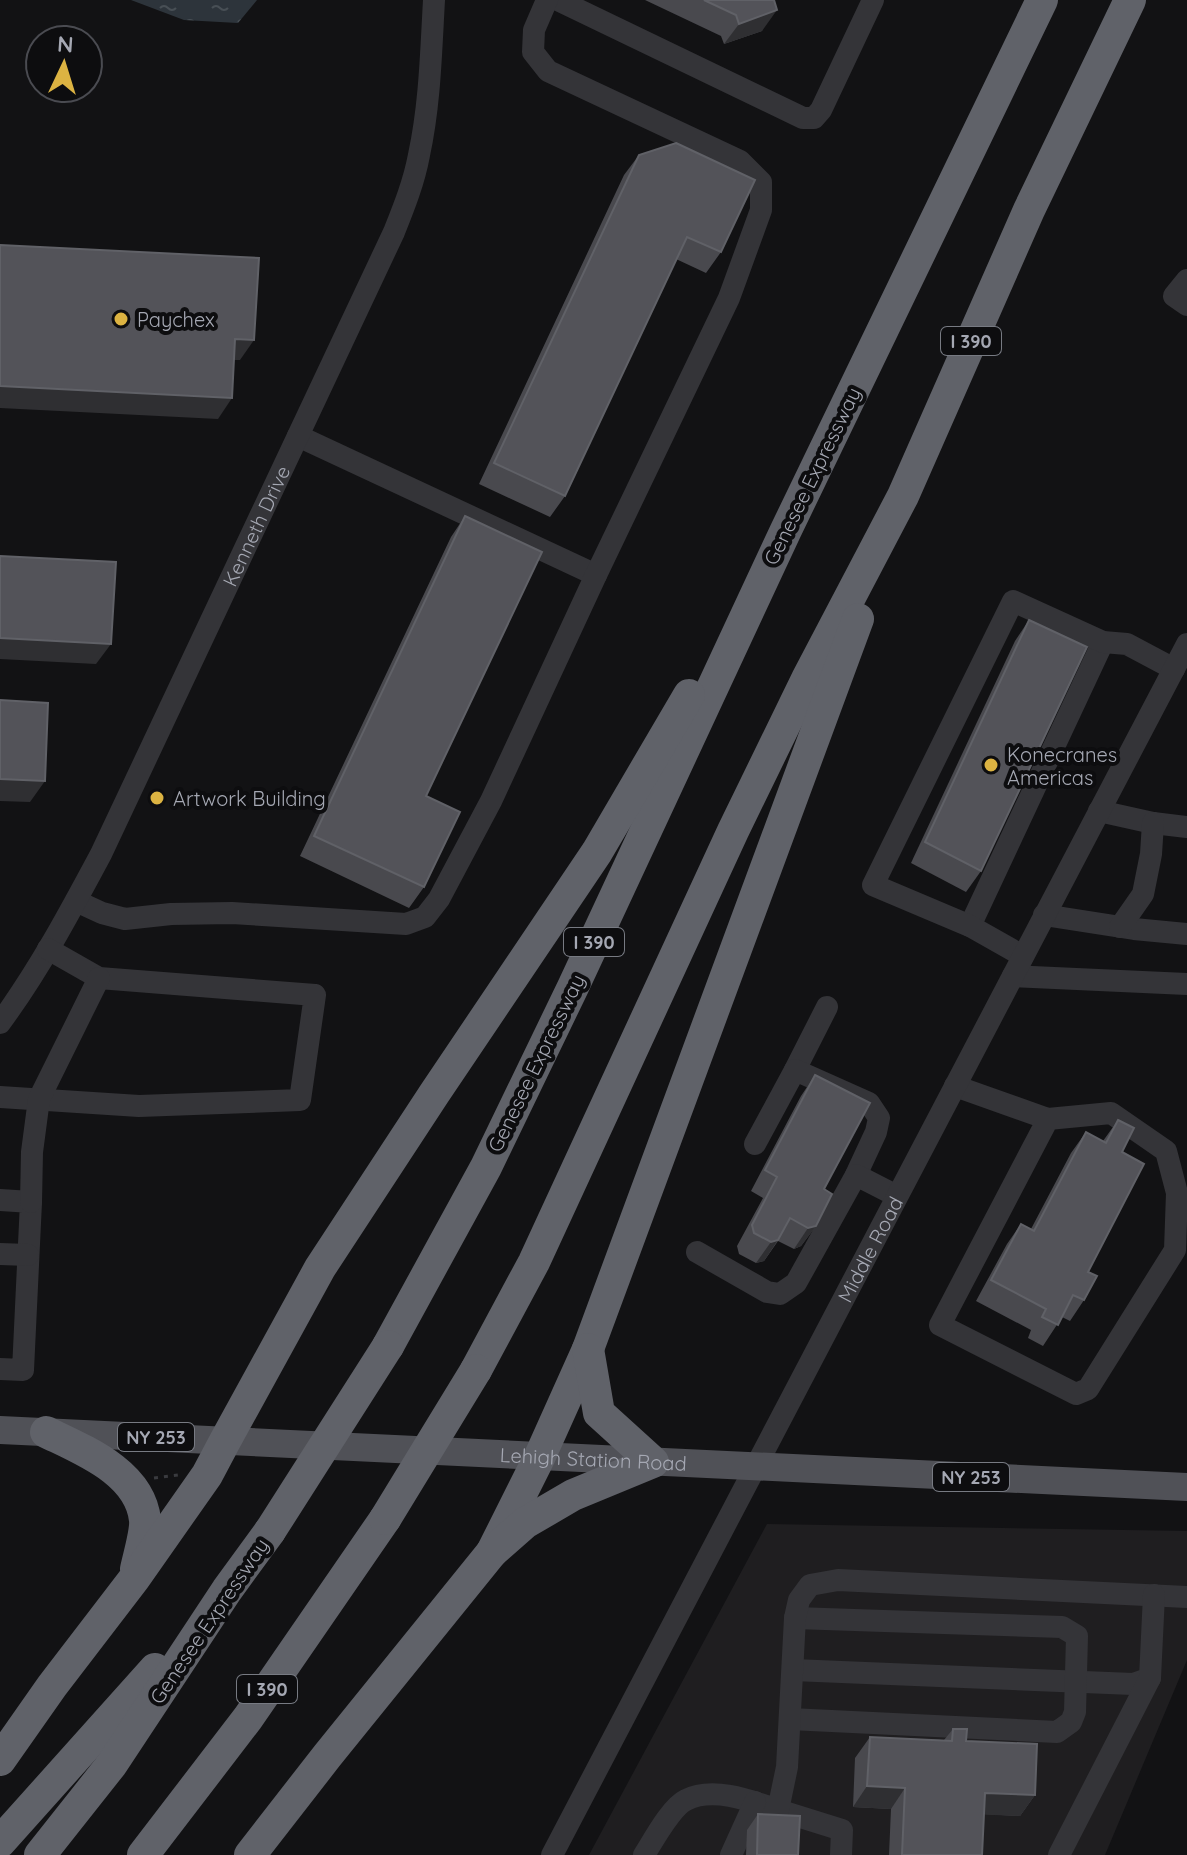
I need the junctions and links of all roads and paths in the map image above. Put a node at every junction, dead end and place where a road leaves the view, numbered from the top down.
1 (434, 0) edge
2 (547, 0) edge
3 (558, 0) edge
4 (873, 0) edge
5 (1042, 0) edge
6 (1130, 0) edge
7 (1187, 280) edge
8 (1187, 305) edge
9 (298, 436) junction
10 (903, 496) junction
11 (786, 530) junction
12 (596, 575) junction
13 (1103, 642) junction
14 (1187, 644) edge
15 (1174, 669) junction
16 (1099, 811) junction
17 (1153, 823) junction
18 (1187, 827) edge
19 (76, 901) junction
20 (1044, 915) junction
21 (970, 926) junction
22 (1120, 927) junction
23 (1187, 934) edge
24 (48, 949) junction
25 (1018, 966) junction
26 (99, 978) junction
27 (1187, 984) edge
28 (827, 1007) dead end
29 (0, 1023) edge
30 (795, 1070) junction
31 (955, 1086) junction
32 (0, 1097) edge
33 (39, 1099) junction
34 (1048, 1119) junction
35 (755, 1144) dead end
36 (856, 1175) junction
37 (897, 1196) junction
38 (0, 1200) edge
39 (31, 1202) junction
40 (697, 1252) dead end
41 (0, 1254) edge
42 (28, 1255) junction
43 (588, 1349) junction
44 (0, 1369) edge
45 (0, 1430) edge
46 (46, 1432) junction
47 (225, 1441) junction
48 (540, 1456) junction
49 (653, 1462) junction
50 (754, 1467) junction
51 (180, 1475) dead end
52 (152, 1478) dead end
53 (1187, 1487) edge
54 (492, 1552) junction
55 (134, 1579) junction
56 (227, 1590) junction
57 (1154, 1595) junction
58 (1187, 1597) edge
59 (795, 1618) junction
60 (793, 1670) junction
61 (1150, 1678) junction
62 (1076, 1681) junction
63 (790, 1719) junction
64 (0, 1760) edge
65 (755, 1802) junction
66 (778, 1810) junction
67 (0, 1842) edge
68 (40, 1855) edge
69 (143, 1855) edge
70 (250, 1855) edge
71 (552, 1855) edge
72 (644, 1855) edge
73 (731, 1855) edge
74 (841, 1855) edge
75 (1059, 1855) edge

1 - 9 street, Kenneth Drive
2 - 12 street
3 - 4 street
5 - 11 highway, Genesee Expressway / I 390
6 - 10 highway, I 390
7 - 8 street
9 - 12 street
9 - 19 street, Kenneth Drive
10 - 43 highway
10 - 69 highway, I 390, bridge
11 - 47 highway
11 - 56 highway, Genesee Expressway / I 390, bridge
12 - 19 street
13 - 15 street
13 - 21 street
13 - 21 street
14 - 15 street, Middle Road
15 - 16 street, Middle Road
16 - 17 street
16 - 20 street, Middle Road
17 - 18 street
17 - 22 street
19 - 24 street, Kenneth Drive
20 - 22 street
20 - 25 street, Middle Road
21 - 25 street
22 - 23 street
24 - 26 street
24 - 29 street, Kenneth Drive
25 - 27 street
25 - 31 street, Middle Road
26 - 33 street
26 - 33 street
28 - 30 street
30 - 35 street
30 - 36 street
31 - 34 street
31 - 37 street, Middle Road
32 - 33 street
33 - 39 street
34 - 34 street
36 - 37 street
36 - 40 street
37 - 50 street, Middle Road
38 - 39 street
39 - 42 street
41 - 42 street
42 - 44 street
43 - 48 highway
43 - 49 highway
45 - 46 main road, Lehigh Station Road / NY 253
46 - 47 main road, Lehigh Station Road / NY 253
46 - 55 highway
47 - 48 main road, Lehigh Station Road / NY 253
47 - 55 highway
48 - 49 main road, Lehigh Station Road / NY 253
48 - 54 highway
49 - 50 main road, Lehigh Station Road / NY 253
49 - 54 highway
50 - 53 main road, Lehigh Station Road / NY 253
50 - 71 street, Middle Road
51 - 52 path
54 - 70 highway
55 - 64 highway
56 - 67 highway
56 - 68 highway, Genesee Expressway / I 390
57 - 58 street
57 - 59 street
57 - 61 street
59 - 60 street
59 - 62 street
60 - 62 street
60 - 63 street
61 - 62 street
61 - 75 street
62 - 63 street
63 - 66 street
65 - 66 street
65 - 72 street
65 - 73 street
66 - 74 street

